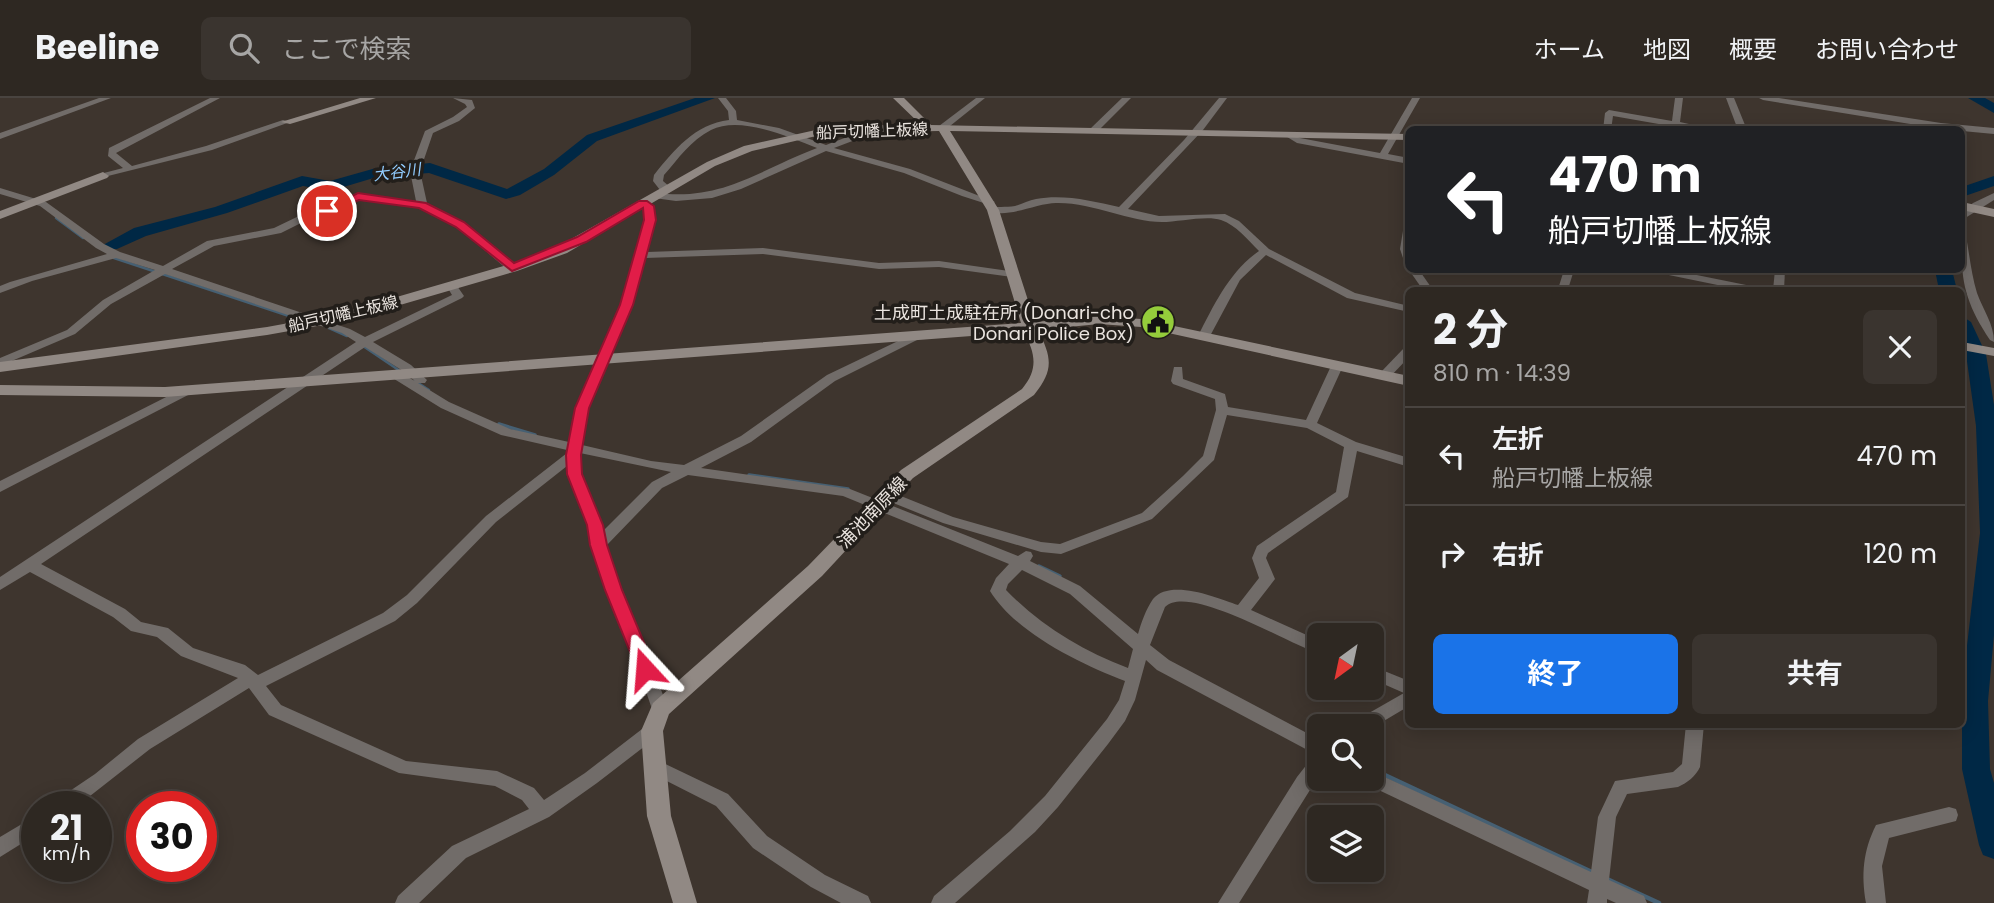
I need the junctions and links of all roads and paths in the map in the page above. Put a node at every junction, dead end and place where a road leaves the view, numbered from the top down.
1 (107, 98) edge
2 (216, 98) edge
3 (371, 98) edge
4 (457, 98) edge
5 (722, 98) edge
6 (898, 98) edge
7 (981, 98) edge
8 (1127, 98) edge
9 (1223, 98) edge
10 (1416, 98) edge
11 (1679, 98) edge
12 (1730, 98) edge
13 (1763, 98) edge
14 (1818, 102) edge
15 (733, 121) junction
16 (286, 122) joint
17 (1676, 123) junction
18 (1607, 126) edge
19 (1691, 126) edge
20 (1741, 126) edge
21 (1964, 126) edge
22 (1965, 126) edge
23 (858, 128) junction
24 (933, 128) junction
25 (1093, 131) junction
26 (1994, 131) edge
27 (1197, 133) junction
28 (796, 135) junction
29 (1288, 135) junction
30 (0, 136) edge
31 (1395, 137) junction
32 (1405, 137) edge
33 (825, 148) junction
34 (1383, 156) junction
35 (1405, 160) edge
36 (130, 169) junction
37 (103, 176) joint
38 (0, 191) edge
39 (662, 192) junction
40 (1994, 196) edge
41 (35, 201) junction
42 (643, 204) junction
43 (422, 205) junction
44 (991, 206) junction
45 (1122, 210) junction
46 (1965, 210) edge
47 (1994, 213) edge
48 (0, 215) edge
49 (1265, 251) junction
50 (116, 254) junction
51 (640, 255) junction
52 (1965, 264) edge
53 (512, 268) junction
54 (161, 272) junction
55 (1674, 273) edge
56 (1012, 274) junction
57 (451, 285) junction
58 (1741, 287) edge
59 (0, 290) edge
60 (1405, 308) edge
61 (318, 322) junction
62 (1029, 327) junction
63 (923, 333) junction
64 (1204, 336) junction
65 (362, 343) junction
66 (1965, 346) edge
67 (1993, 347) edge
68 (1405, 354) edge
69 (604, 357) junction
70 (0, 364) edge
71 (1338, 366) junction
72 (1178, 370) dead end
73 (403, 373) junction
74 (1384, 376) junction
75 (1405, 380) edge
76 (303, 382) junction
77 (0, 390) edge
78 (186, 391) junction
79 (1222, 410) junction
80 (1310, 425) junction
81 (1351, 445) junction
82 (575, 447) junction
83 (1405, 462) edge
84 (691, 467) junction
85 (0, 487) edge
86 (882, 500) junction
87 (598, 545) junction
88 (1041, 547) junction
89 (1021, 560) junction
90 (30, 565) junction
91 (0, 584) edge
92 (1241, 612) junction
93 (1307, 642) edge
94 (1143, 645) junction
95 (1133, 677) junction
96 (1384, 677) edge
97 (253, 681) junction
98 (1405, 686) edge
99 (1405, 700) edge
100 (660, 709) junction
101 (1382, 714) edge
102 (1695, 728) edge
103 (652, 731) junction
104 (1307, 742) edge
105 (657, 768) junction
106 (1307, 777) edge
107 (1384, 785) edge
108 (84, 791) edge
109 (542, 811) junction
110 (1949, 815) dead end
111 (21, 834) edge
112 (0, 848) edge
113 (1598, 885) edge
114 (405, 903) edge
115 (685, 903) edge
116 (861, 903) edge
117 (941, 903) edge
118 (1228, 903) edge
119 (1637, 903) edge
120 (1876, 903) edge

1 - 30 street
2 - 36 street
3 - 16 main road
4 - 43 street
5 - 15 street
6 - 24 main road, 浦池南原線
7 - 24 street
8 - 25 street
9 - 27 street
10 - 31 street
11 - 17 street
12 - 20 street
13 - 14 street
14 - 21 street
15 - 28 street
15 - 39 street
16 - 36 street
17 - 18 street
17 - 19 street
22 - 26 street
23 - 24 main road, 船戸切幡上板線
23 - 28 main road, 船戸切幡上板線
23 - 33 street
24 - 25 main road, 船戸切幡上板線
24 - 44 main road, 浦池南原線
25 - 27 main road, 船戸切幡上板線
27 - 29 main road, 船戸切幡上板線
27 - 45 street
28 - 33 street
28 - 39 main road, 船戸切幡上板線
29 - 31 main road, 船戸切幡上板線
29 - 34 street
31 - 32 main road, 船戸切幡上板線
31 - 34 street
33 - 39 street
33 - 44 street
34 - 35 street
36 - 37 street
37 - 41 main road
38 - 41 street
39 - 42 main road, 船戸切幡上板線
40 - 46 street
41 - 48 main road
41 - 50 street
42 - 51 street
42 - 53 main road, 船戸切幡上板線
43 - 53 street
43 - 54 street
44 - 45 street
44 - 56 main road, 浦池南原線
45 - 49 street
46 - 47 main road
49 - 60 street
49 - 64 street
50 - 54 street
50 - 59 street
51 - 56 street
51 - 69 street
52 - 67 street
53 - 57 main road, 船戸切幡上板線
54 - 61 street
54 - 70 street
55 - 58 street
56 - 62 main road, 浦池南原線
57 - 61 main road, 船戸切幡上板線
57 - 65 street
61 - 65 street
61 - 70 main road, 船戸切幡上板線
62 - 63 main road
62 - 64 main road
62 - 86 main road, 浦池南原線
63 - 69 main road
63 - 84 street
64 - 71 main road
65 - 73 street
65 - 76 street
66 - 67 main road
68 - 74 street
69 - 73 main road
69 - 82 street
71 - 74 main road
71 - 80 street
72 - 79 street
73 - 76 main road
73 - 82 street
74 - 75 main road
76 - 78 main road
76 - 90 street
77 - 78 main road
78 - 85 street
79 - 80 street
79 - 88 street
80 - 81 street
81 - 83 street
81 - 92 street
82 - 84 street
82 - 87 street
82 - 97 street
84 - 86 street
84 - 87 street
86 - 88 street
86 - 89 street
86 - 100 main road, 浦池南原線
87 - 100 street
88 - 89 street
89 - 94 street
89 - 95 street
90 - 91 street
90 - 97 street
92 - 93 street
92 - 94 street
94 - 95 street
94 - 104 street
95 - 117 street
96 - 98 street
97 - 108 street
97 - 109 street
99 - 101 street
100 - 103 main road, 浦池南原線
102 - 113 street
103 - 105 main road, 浦池南原線
103 - 109 street
105 - 115 main road, 浦池南原線
105 - 116 street
106 - 118 street
107 - 113 street
109 - 114 street
110 - 120 street
111 - 112 street
113 - 119 street

